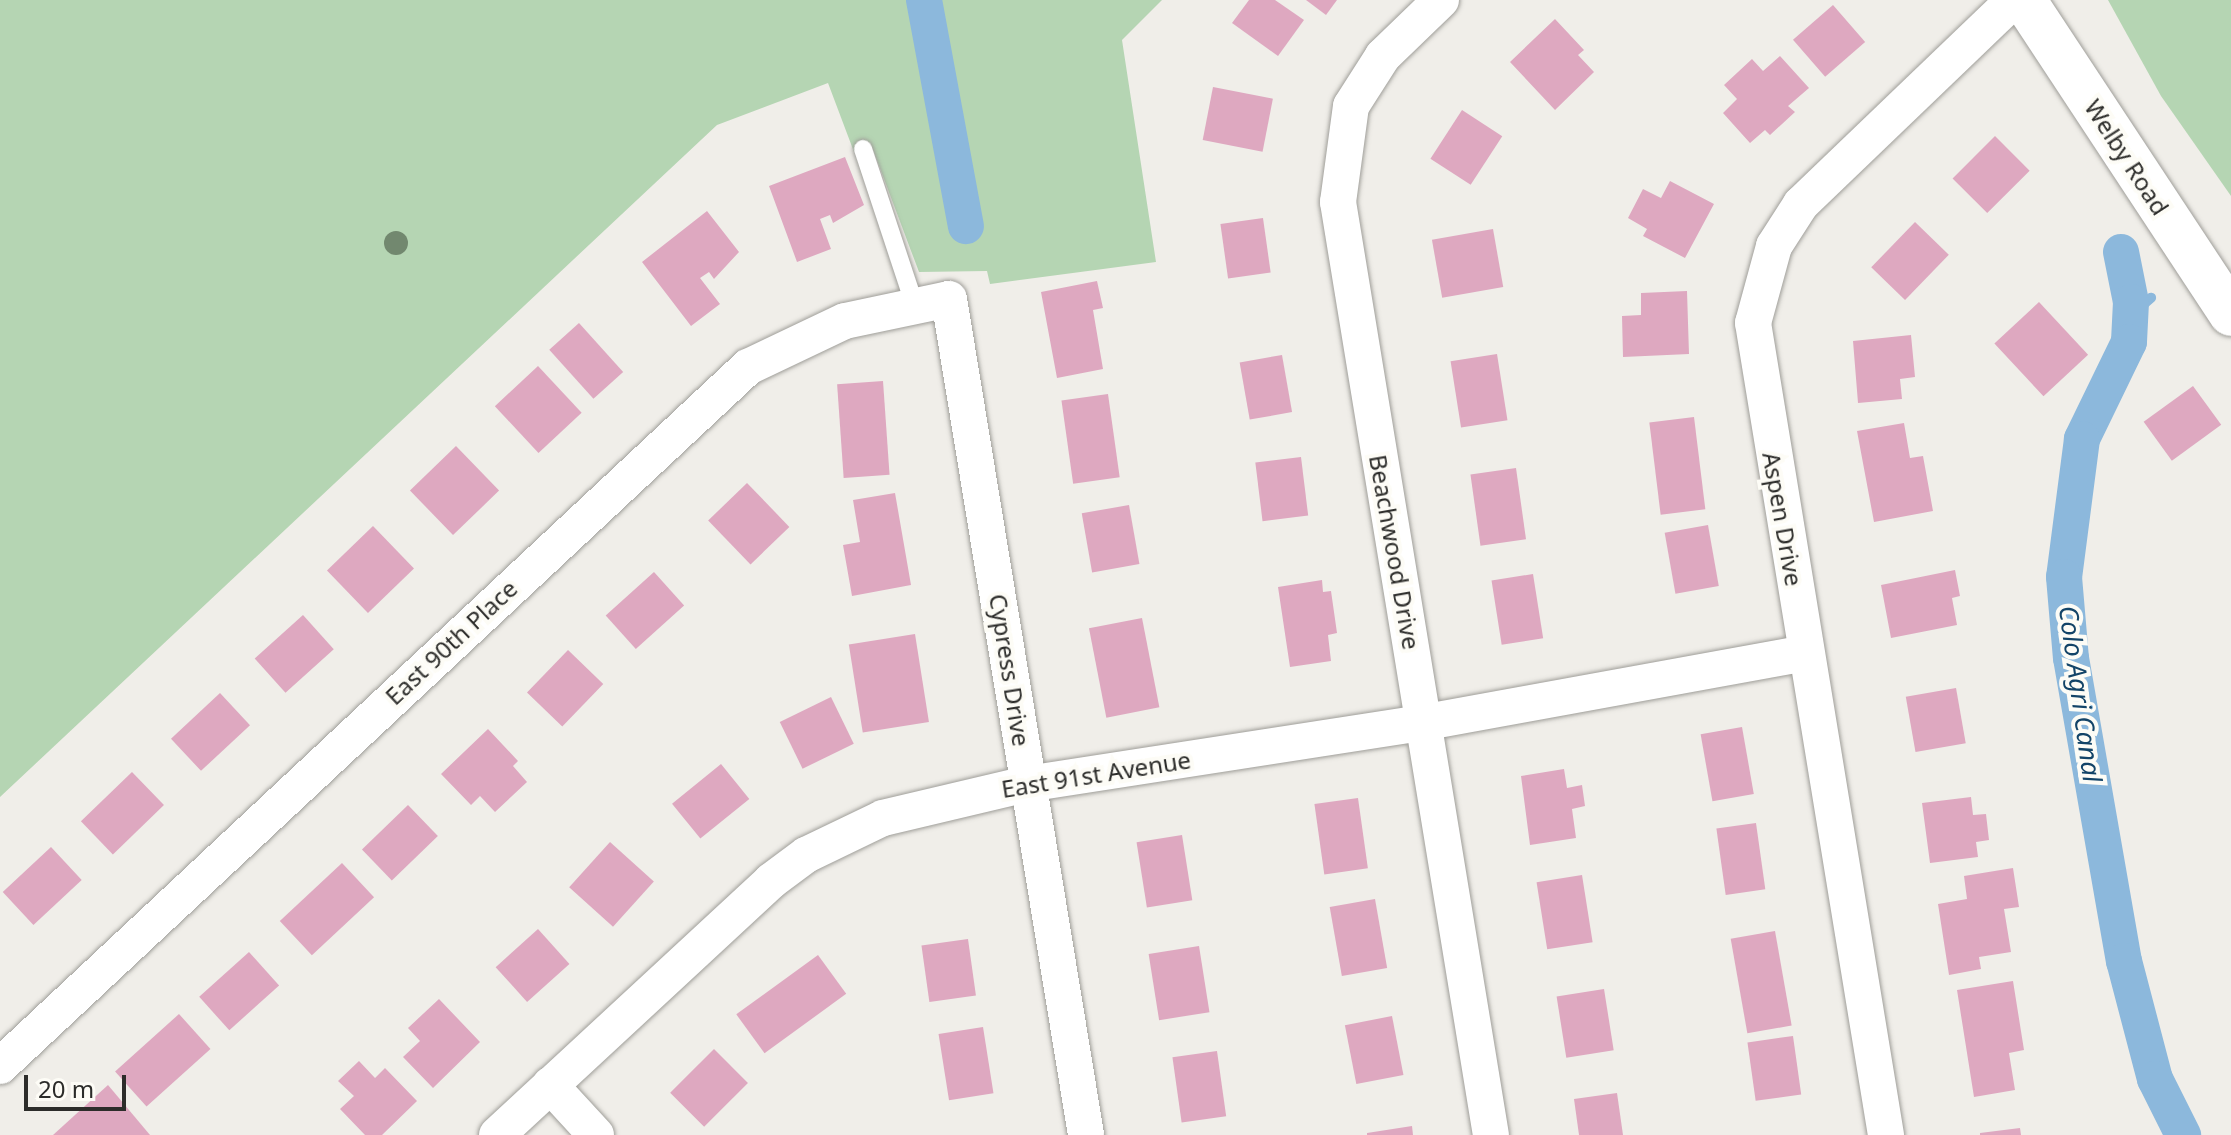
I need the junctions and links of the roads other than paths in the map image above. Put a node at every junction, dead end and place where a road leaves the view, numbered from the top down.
1 (1441, 0) edge
2 (2014, 0) edge
3 (2024, 0) edge
4 (863, 149) dead end
5 (932, 302) junction
6 (2231, 314) edge
7 (1805, 653) junction
8 (1421, 723) junction
9 (1027, 784) junction
10 (0, 1066) edge
11 (550, 1085) junction
12 (497, 1135) edge
13 (596, 1135) edge
14 (1086, 1135) edge
15 (1491, 1135) edge
16 (1886, 1135) edge

1 - 8 street, Beachwood Drive
2 - 7 street, Aspen Drive
3 - 6 street, Welby Road
4 - 5 lane
5 - 9 street, Cypress Drive
5 - 10 street, East 90th Place
7 - 8 street, East 91st Avenue
7 - 16 street, Aspen Drive
8 - 9 street, East 91st Avenue
8 - 15 street, Beachwood Drive
9 - 11 street, East 91st Avenue
9 - 14 street, Cypress Drive
11 - 12 street, East 91st Avenue
11 - 13 street

